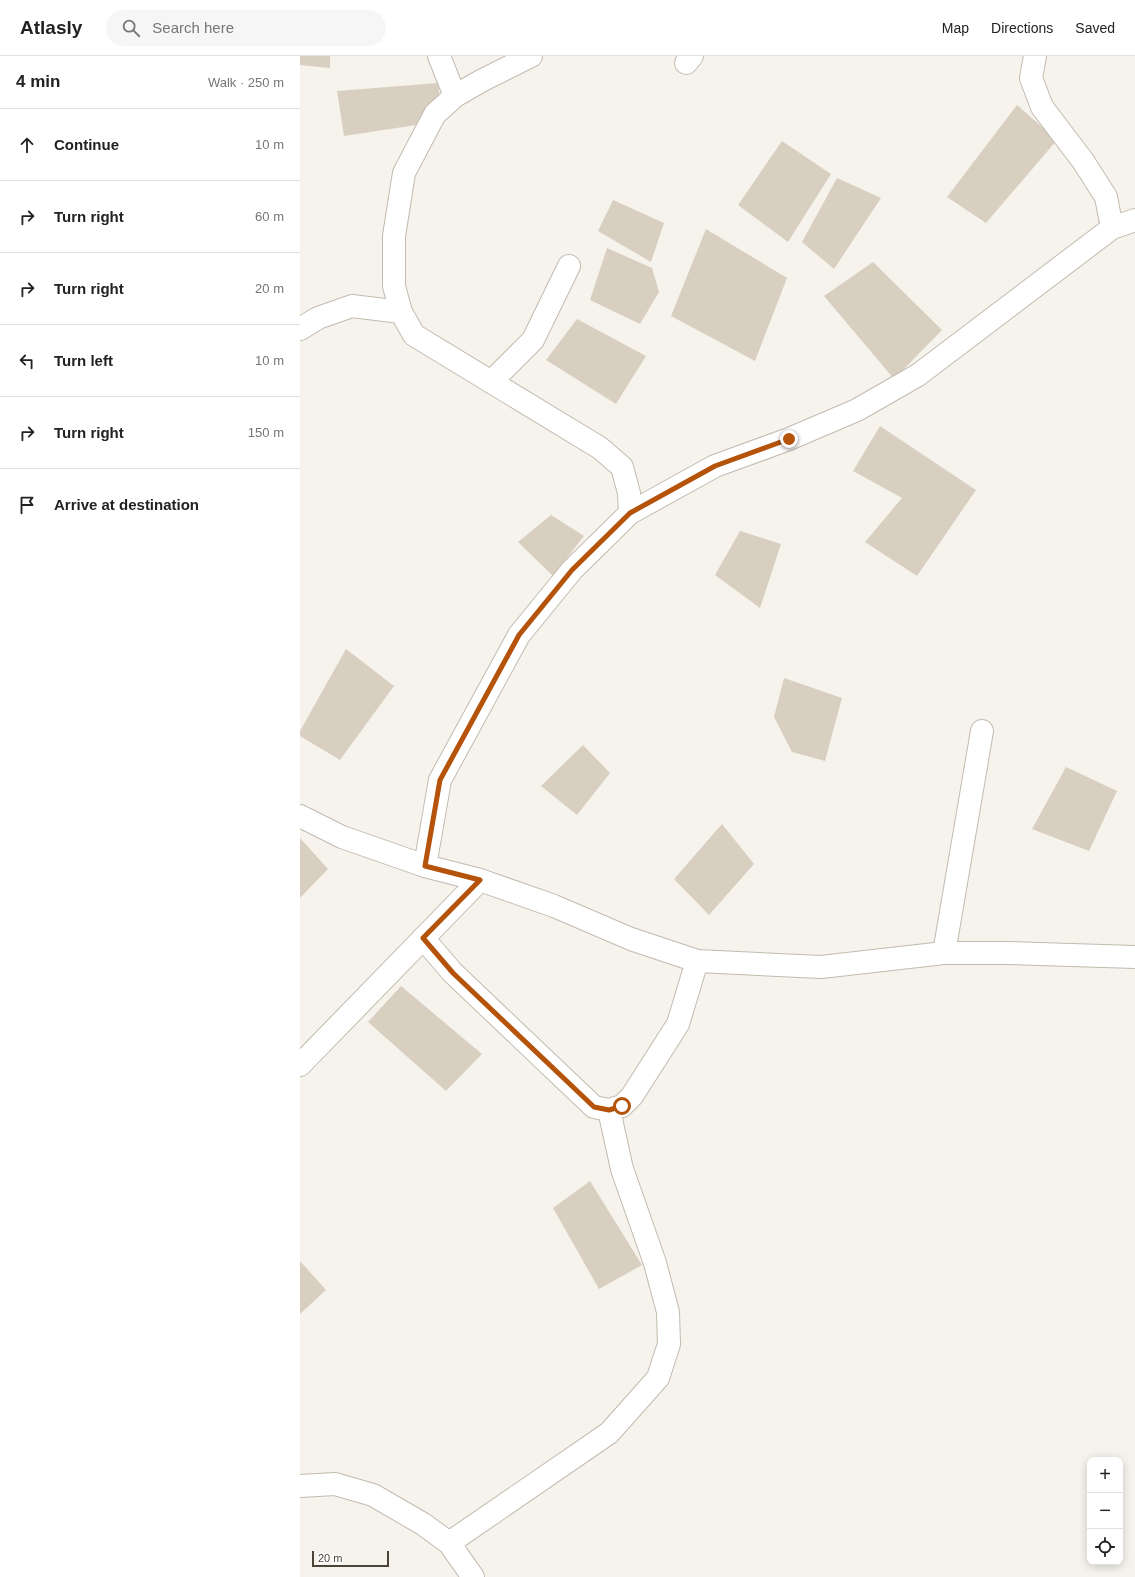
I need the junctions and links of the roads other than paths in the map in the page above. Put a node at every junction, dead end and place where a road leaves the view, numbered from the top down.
1 (439, 56) edge
2 (531, 56) edge
3 (1035, 56) edge
4 (455, 96) junction
5 (1135, 220) edge
6 (1112, 228) junction
7 (569, 266) dead end
8 (401, 312) junction
9 (300, 329) edge
10 (491, 382) junction
11 (630, 513) junction
12 (982, 731) dead end
13 (300, 816) edge
14 (425, 866) junction
15 (480, 880) junction
16 (423, 938) junction
17 (944, 953) junction
18 (1135, 957) edge
19 (697, 961) junction
20 (300, 1065) edge
21 (609, 1110) junction
22 (300, 1486) edge
23 (449, 1543) junction
24 (473, 1577) edge

1 - 4 street
2 - 4 street
3 - 6 street
4 - 8 street
5 - 6 street
6 - 11 street
7 - 10 street
8 - 9 street
8 - 10 street
10 - 11 street
11 - 14 street
12 - 17 street
13 - 14 street
14 - 15 street
15 - 16 street
15 - 19 street
16 - 20 street
16 - 21 street
17 - 18 street
17 - 19 street
19 - 21 street
21 - 23 street
22 - 23 street
23 - 24 street

